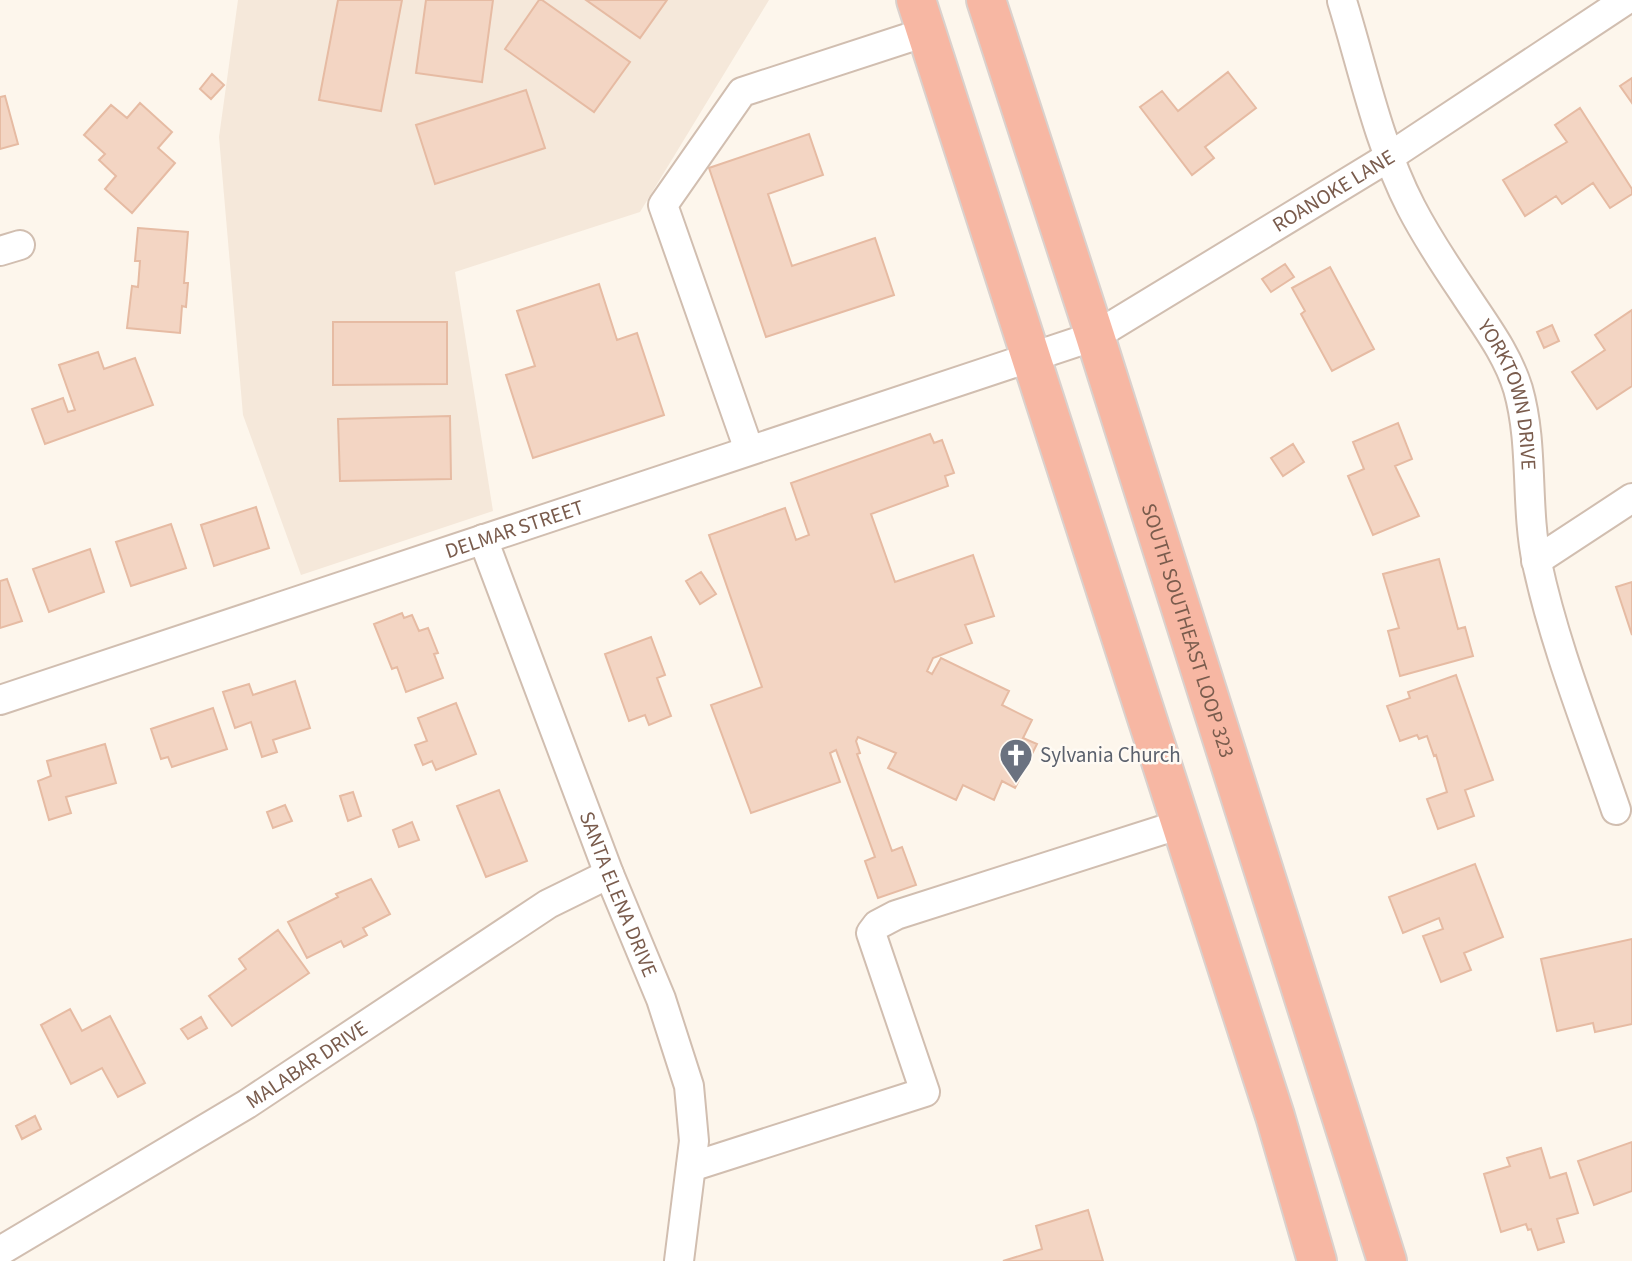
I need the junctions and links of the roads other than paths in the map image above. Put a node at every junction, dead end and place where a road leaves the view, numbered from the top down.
1 (986, 0) edge
2 (1626, 0) edge
3 (1342, 1) edge
4 (921, 16) edge
5 (1389, 157) junction
6 (1095, 336) junction
7 (1029, 356) junction
8 (748, 450) junction
9 (1632, 498) edge
10 (483, 539) junction
11 (1536, 561) junction
12 (0, 700) edge
13 (1616, 810) dead end
14 (1181, 824) junction
15 (608, 874) junction
16 (691, 1167) junction
17 (0, 1251) edge
18 (679, 1261) edge
19 (1317, 1261) edge
20 (1387, 1261) edge

1 - 6 highway, SOUTH SOUTHEAST LOOP 323
2 - 5 street, ROANOKE LANE
3 - 5 street, YORKTOWN DRIVE
4 - 7 highway
4 - 8 street
5 - 6 street, ROANOKE LANE
5 - 11 street, YORKTOWN DRIVE
6 - 7 street, ROANOKE LANE
6 - 20 highway, SOUTH SOUTHEAST LOOP 323
7 - 8 street, DELMAR STREET
7 - 14 highway
8 - 10 street, DELMAR STREET
9 - 11 street
10 - 12 street, DELMAR STREET
10 - 15 street, SANTA ELENA DRIVE
11 - 13 street, YORKTOWN DRIVE
14 - 16 street
14 - 19 highway
15 - 16 street, SANTA ELENA DRIVE
15 - 17 street, MALABAR DRIVE
16 - 18 street, SANTA ELENA DRIVE

